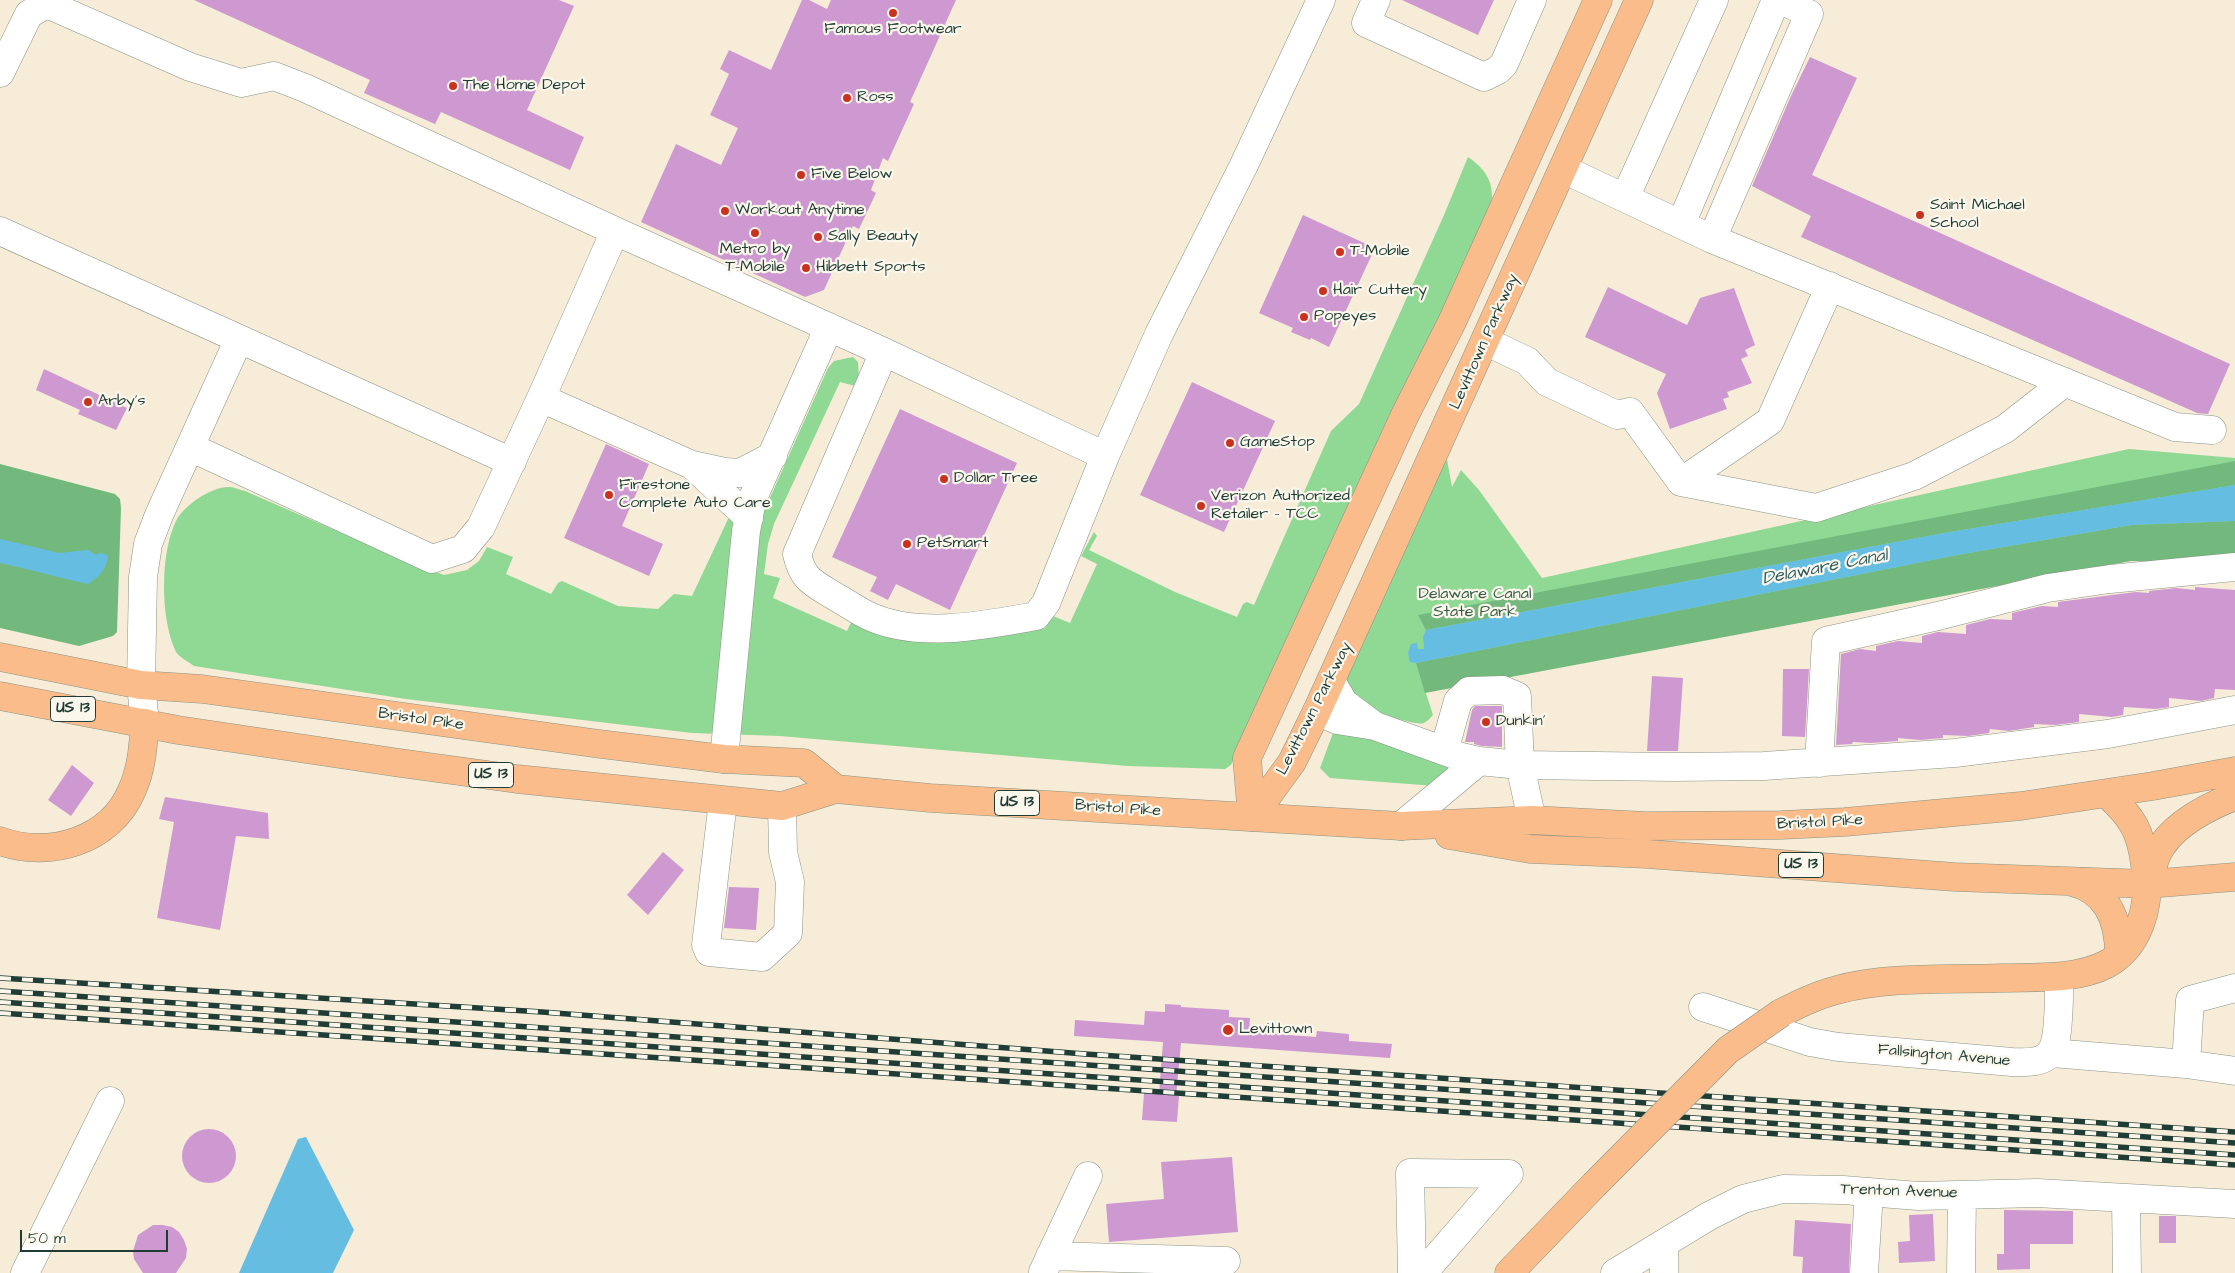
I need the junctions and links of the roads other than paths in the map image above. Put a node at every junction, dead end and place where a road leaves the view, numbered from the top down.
1 (1321, 0) edge
2 (1376, 0) edge
3 (1532, 0) edge
4 (1598, 0) edge
5 (1639, 0) edge
6 (1714, 0) edge
7 (1776, 0) edge
8 (1782, 0) edge
9 (0, 73) edge
10 (1562, 169) junction
11 (1624, 198) junction
12 (1681, 224) junction
13 (0, 231) edge
14 (615, 232) junction
15 (1712, 239) junction
16 (1830, 286) junction
17 (830, 327) junction
18 (240, 339) junction
19 (1484, 341) junction
20 (884, 352) junction
21 (2065, 382) junction
22 (541, 398) junction
23 (2212, 430) dead end
24 (190, 447) junction
25 (772, 456) junction
26 (1105, 456) junction
27 (512, 462) junction
28 (692, 465) junction
29 (1681, 482) junction
30 (749, 518) junction
31 (2235, 567) edge
32 (0, 657) edge
33 (1331, 681) junction
34 (141, 685) junction
35 (0, 696) edge
36 (2235, 710) edge
37 (1317, 711) junction
38 (145, 723) junction
39 (1375, 726) junction
40 (1444, 751) junction
41 (724, 759) junction
42 (1479, 761) junction
43 (1819, 763) junction
44 (1520, 765) junction
45 (2235, 771) edge
46 (836, 788) junction
47 (2107, 794) junction
48 (2235, 796) edge
49 (723, 801) junction
50 (782, 806) junction
51 (1252, 817) junction
52 (1532, 820) junction
53 (1401, 826) junction
54 (0, 841) edge
55 (2235, 877) edge
56 (2200, 880) junction
57 (2066, 881) junction
58 (2235, 883) edge
59 (2148, 884) junction
60 (2119, 955) junction
61 (2058, 977) junction
62 (2235, 988) edge
63 (1703, 1007) dead end
64 (2052, 1053) junction
65 (2186, 1064) junction
66 (2235, 1071) edge
67 (110, 1101) dead end
68 (1088, 1176) dead end
69 (1868, 1192) junction
70 (1962, 1195) junction
71 (2126, 1198) junction
72 (2235, 1204) edge
73 (1664, 1244) junction
74 (1226, 1261) dead end
75 (1046, 1264) edge
76 (25, 1273) edge
77 (1412, 1273) edge
78 (1423, 1273) edge
79 (1509, 1273) edge
80 (1615, 1273) edge
81 (1664, 1273) edge
82 (1864, 1273) edge
83 (1962, 1273) edge
84 (2127, 1273) edge

1 - 26 street
2 - 3 street
4 - 51 main road
5 - 10 main road, Levittown Parkway
6 - 11 street
7 - 12 street
8 - 15 street
9 - 14 street
10 - 11 street
10 - 19 main road, Levittown Parkway
11 - 12 street
12 - 15 street
13 - 18 street
14 - 17 street
14 - 22 street
15 - 16 street
16 - 21 street
16 - 29 street
17 - 20 street
17 - 25 street
18 - 24 street
18 - 27 street
19 - 29 street
19 - 33 main road, Levittown Parkway
20 - 26 street
20 - 26 street
21 - 23 street
21 - 29 street
22 - 27 street
22 - 28 street
24 - 27 street
24 - 34 street
25 - 28 street
25 - 30 street
28 - 30 street
30 - 41 street
31 - 43 street
32 - 34 main road, Bristol Pike / US 13
33 - 37 main road, Levittown Parkway
33 - 39 street
34 - 38 street
34 - 41 main road, Bristol Pike / US 13
35 - 38 main road, Bristol Pike / US 13
36 - 43 street
37 - 39 street
37 - 51 main road, Levittown Parkway
38 - 49 main road, Bristol Pike / US 13
38 - 54 main road
39 - 40 street
40 - 42 street
40 - 44 street
41 - 46 main road, Bristol Pike / US 13
42 - 44 street
42 - 53 street
43 - 44 street
44 - 52 street
45 - 47 main road, Bristol Pike / US 13
46 - 50 main road, Bristol Pike / US 13
46 - 51 main road, Bristol Pike / US 13
47 - 52 main road, Bristol Pike / US 13
47 - 59 main road
48 - 59 main road
49 - 50 main road, Bristol Pike / US 13
49 - 50 street
51 - 53 main road, Bristol Pike / US 13
52 - 53 main road, Bristol Pike / US 13
53 - 57 main road, Bristol Pike / US 13
55 - 56 main road, US 13
56 - 58 main road
56 - 59 main road, US 13
57 - 59 main road, Bristol Pike / US 13
57 - 60 main road
59 - 60 main road
60 - 61 main road
61 - 64 street
61 - 79 main road, bridge
62 - 65 street
63 - 64 street, Fallsington Avenue
64 - 65 street
65 - 66 street
67 - 76 street
68 - 75 street
69 - 70 street, Trenton Avenue
69 - 73 street, Trenton Avenue
69 - 82 street
70 - 71 street, Trenton Avenue
70 - 83 street
71 - 72 street, Trenton Avenue
71 - 84 street
73 - 80 street, Trenton Avenue
73 - 81 street
74 - 75 street
77 - 78 street

